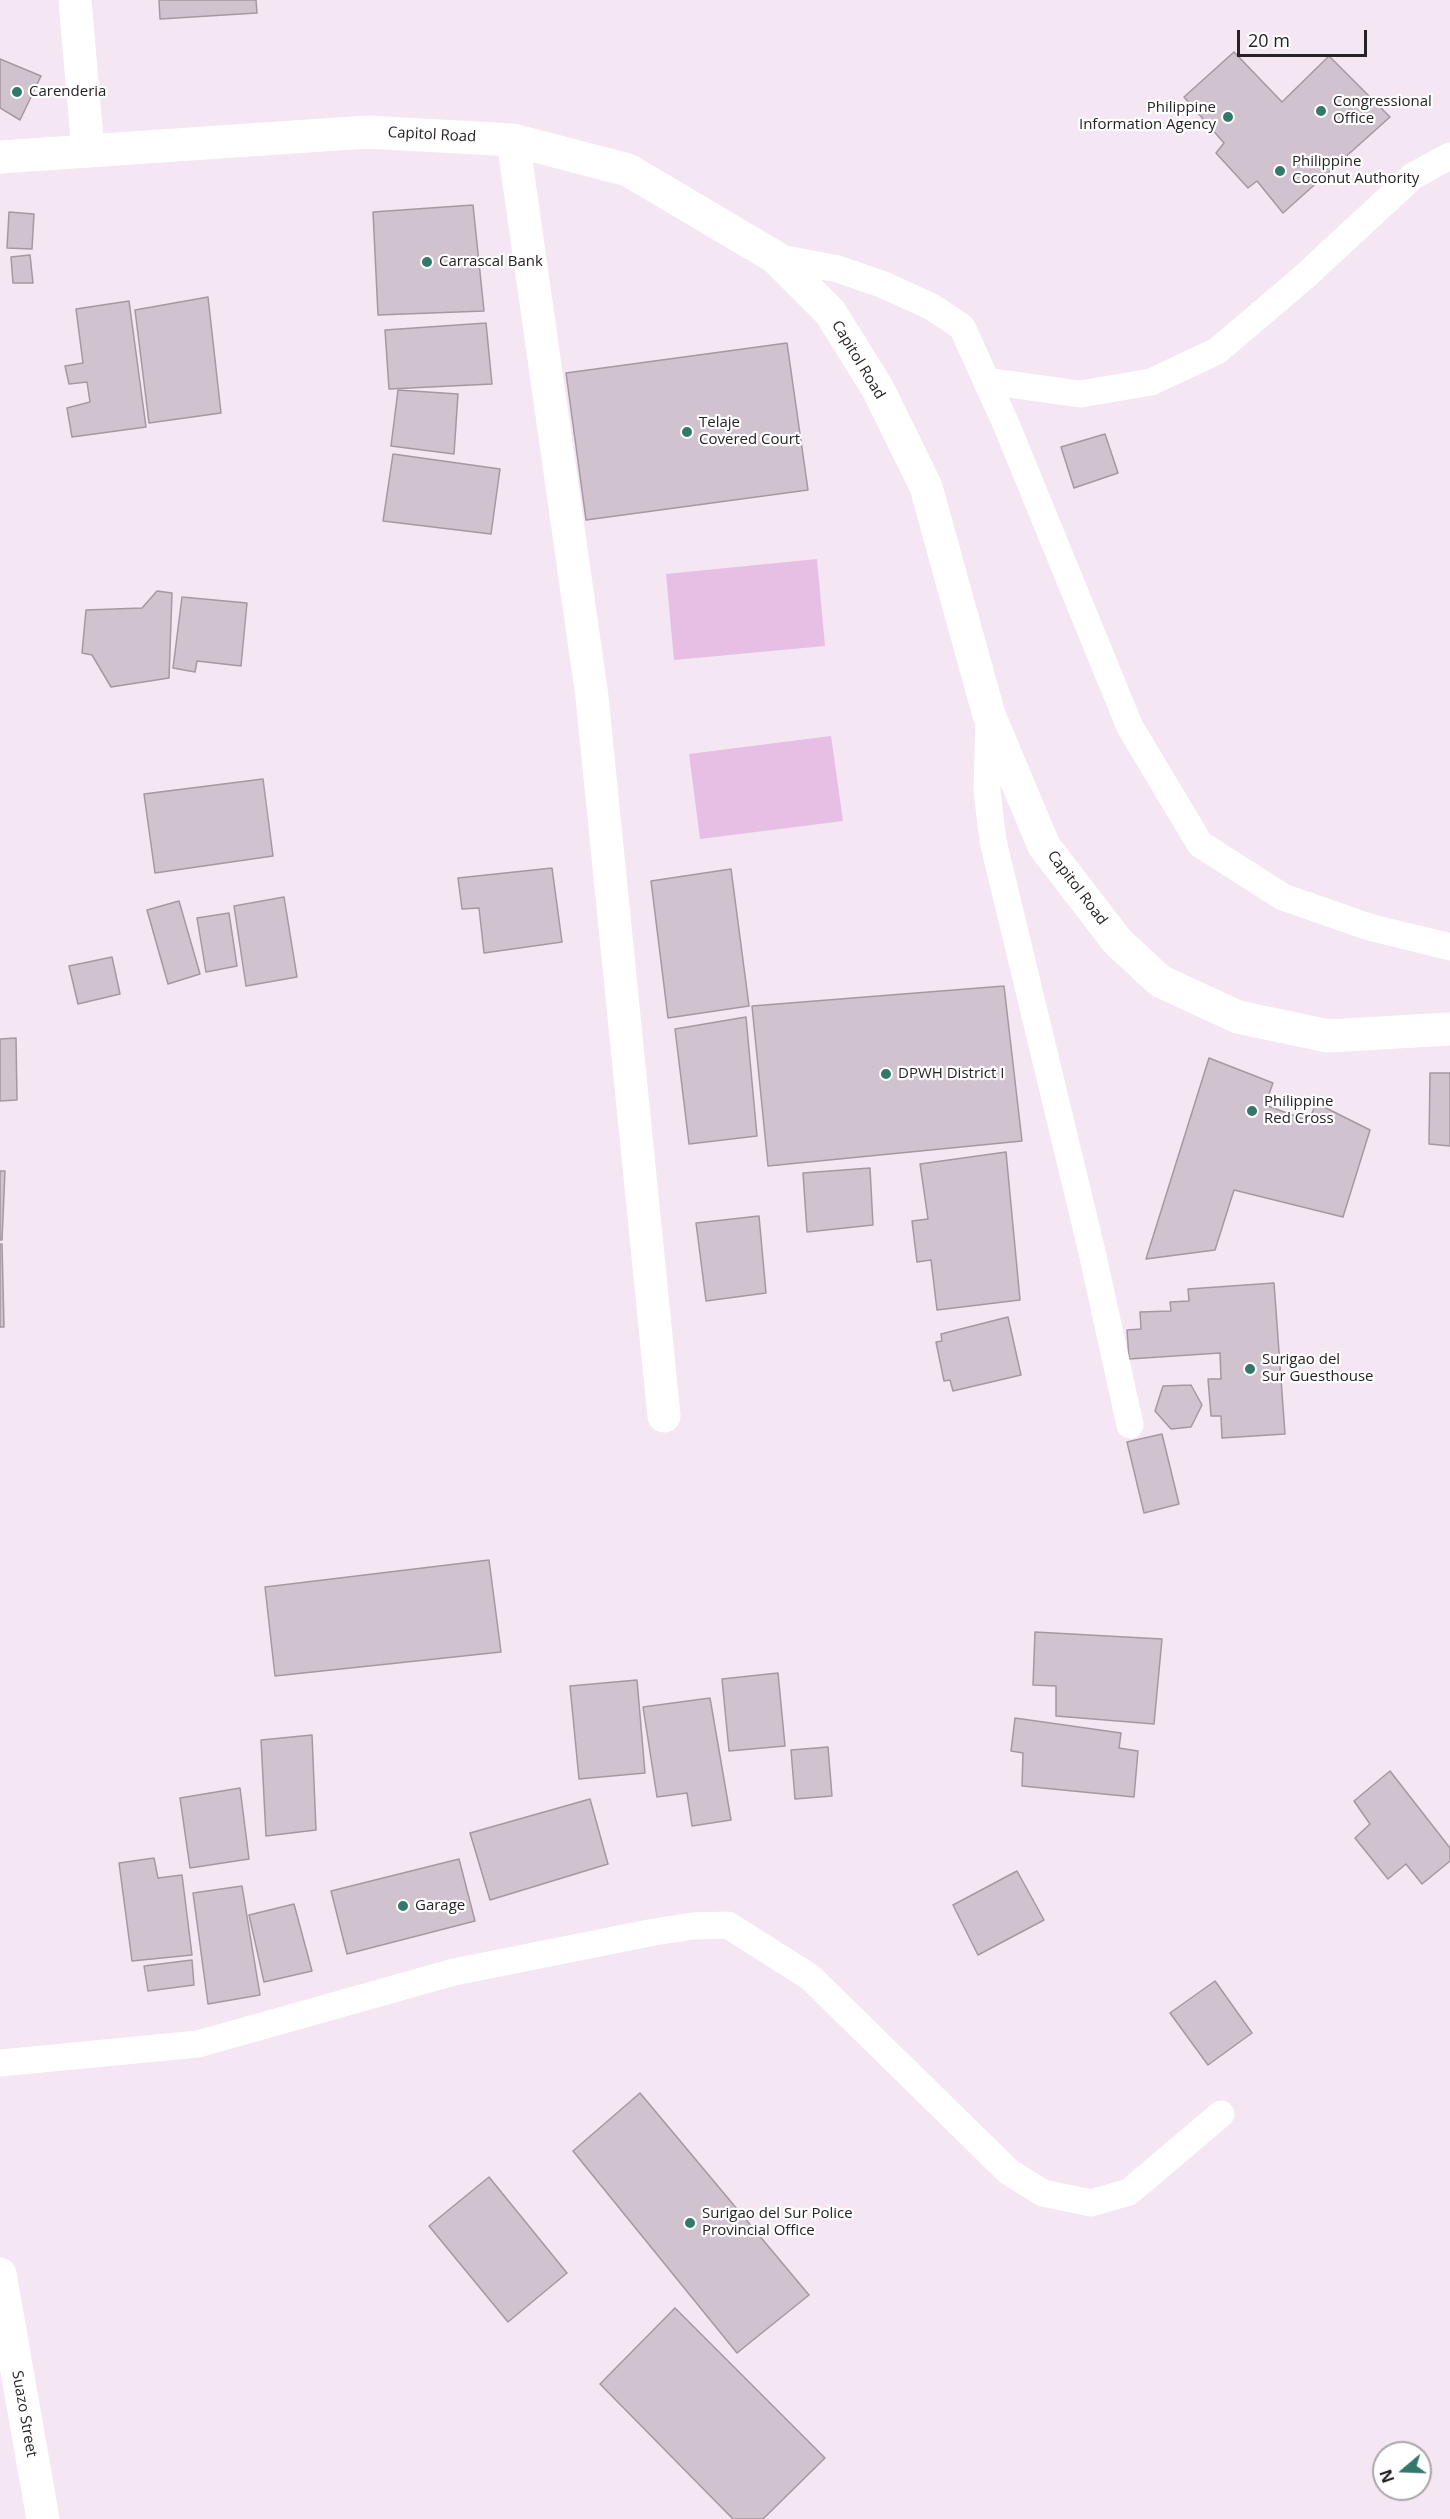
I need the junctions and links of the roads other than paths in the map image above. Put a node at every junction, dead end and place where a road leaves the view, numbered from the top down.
1 (75, 0) edge
2 (513, 140) junction
3 (88, 151) junction
4 (1450, 156) edge
5 (0, 157) edge
6 (775, 257) junction
7 (986, 381) junction
8 (989, 715) junction
9 (1450, 947) edge
10 (1450, 1029) edge
11 (664, 1416) dead end
12 (1130, 1425) dead end
13 (0, 2063) edge
14 (1221, 2114) dead end
15 (0, 2274) edge
16 (43, 2519) edge

1 - 3 street
2 - 3 street, Capitol Road
2 - 6 street, Capitol Road
2 - 11 street
3 - 5 street, Capitol Road
4 - 7 lane
6 - 7 lane
6 - 8 street, Capitol Road
7 - 9 lane
8 - 10 street, Capitol Road
8 - 12 lane
13 - 14 lane
15 - 16 street, Suazo Street

